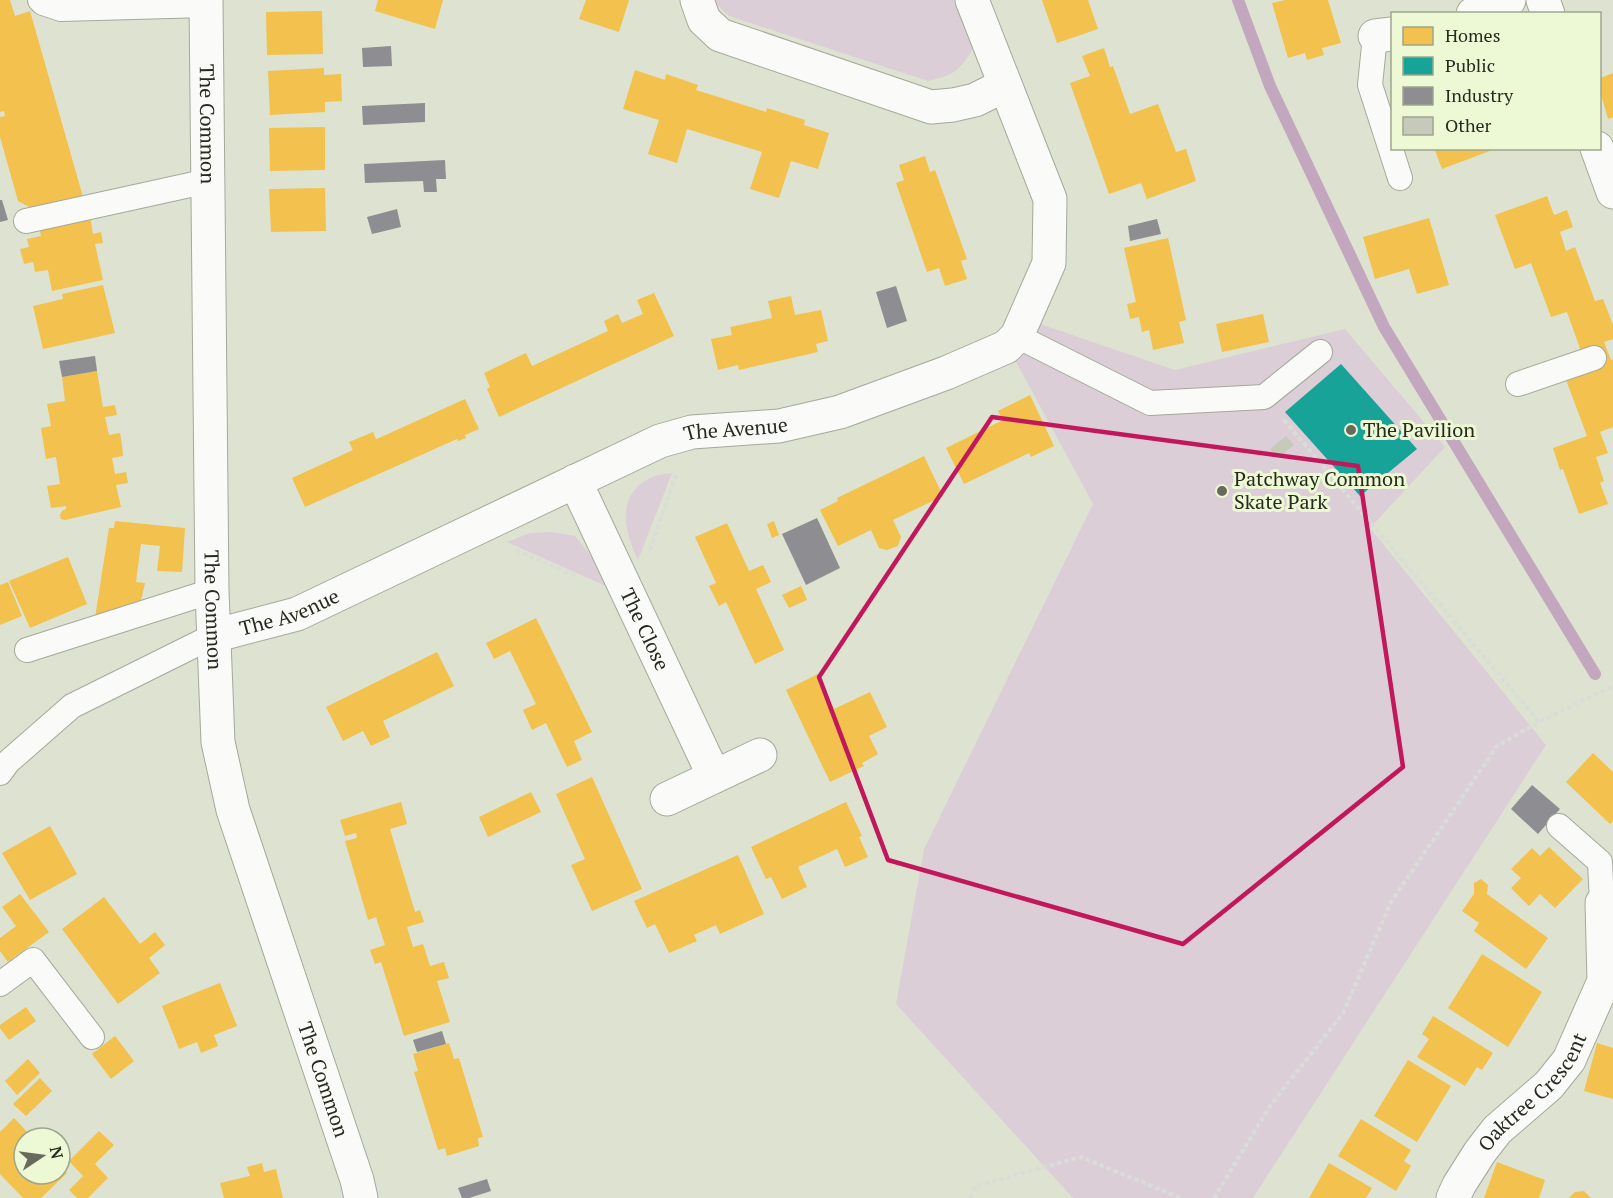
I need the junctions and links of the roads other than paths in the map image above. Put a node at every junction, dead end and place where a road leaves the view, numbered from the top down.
1 (40, 0) edge
2 (697, 0) edge
3 (972, 0) edge
4 (1509, 0) edge
5 (206, 3) edge
6 (1478, 12) edge
7 (1384, 35) edge
8 (1005, 85) junction
9 (1598, 150) edge
10 (1400, 178) dead end
11 (208, 181) junction
12 (1613, 192) edge
13 (26, 221) dead end
14 (1017, 336) junction
15 (1320, 352) dead end
16 (1605, 354) edge
17 (1518, 384) dead end
18 (575, 481) junction
19 (212, 591) junction
20 (213, 636) junction
21 (27, 650) dead end
22 (760, 755) dead end
23 (0, 773) edge
24 (714, 776) junction
25 (667, 799) dead end
26 (1559, 826) dead end
27 (1602, 903) joint
28 (1608, 983) edge
29 (0, 984) edge
30 (92, 1037) dead end
31 (361, 1198) edge
32 (1453, 1198) edge

1 - 5 lane
2 - 8 street
3 - 8 street
4 - 6 street
5 - 11 street, The Common
7 - 10 lane
8 - 14 street
9 - 12 street
11 - 13 lane
11 - 19 street, The Common
14 - 15 lane
14 - 18 street, The Avenue
16 - 17 lane
18 - 20 street, The Avenue
18 - 24 street, The Close
19 - 20 street, The Common
19 - 21 lane
20 - 23 lane
20 - 31 street, The Common
22 - 24 street
24 - 25 street
26 - 27 lane, Oaktree Crescent
27 - 28 street, Oaktree Crescent
28 - 32 street, Oaktree Crescent
29 - 30 lane

